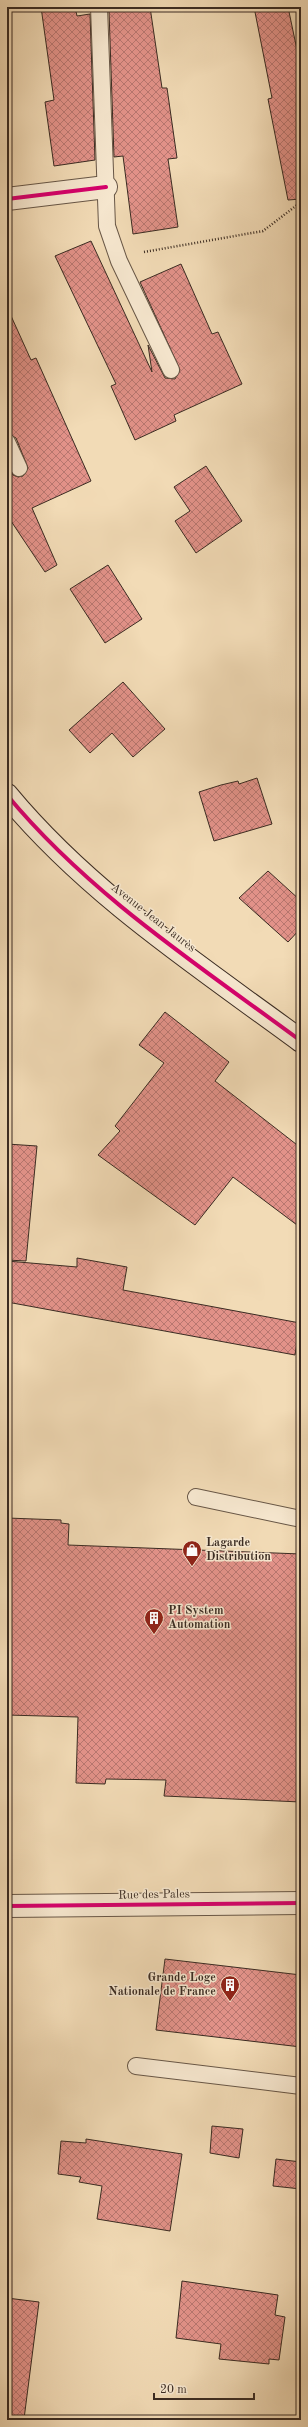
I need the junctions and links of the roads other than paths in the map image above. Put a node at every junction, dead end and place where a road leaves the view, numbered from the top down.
1 (99, 7) edge
2 (106, 187) junction
3 (7, 199) edge
4 (171, 370) dead end
5 (7, 442) edge
6 (19, 468) dead end
7 (7, 795) edge
8 (301, 1041) edge
9 (196, 1497) dead end
10 (301, 1519) edge
11 (301, 1903) edge
12 (7, 1906) edge
13 (136, 2066) dead end
14 (301, 2086) edge

1 - 2 lane
2 - 3 street
2 - 4 lane
5 - 6 lane
7 - 8 street, Avenue Jean Jaurès
9 - 10 lane
11 - 12 street, Rue des Pales
13 - 14 lane

